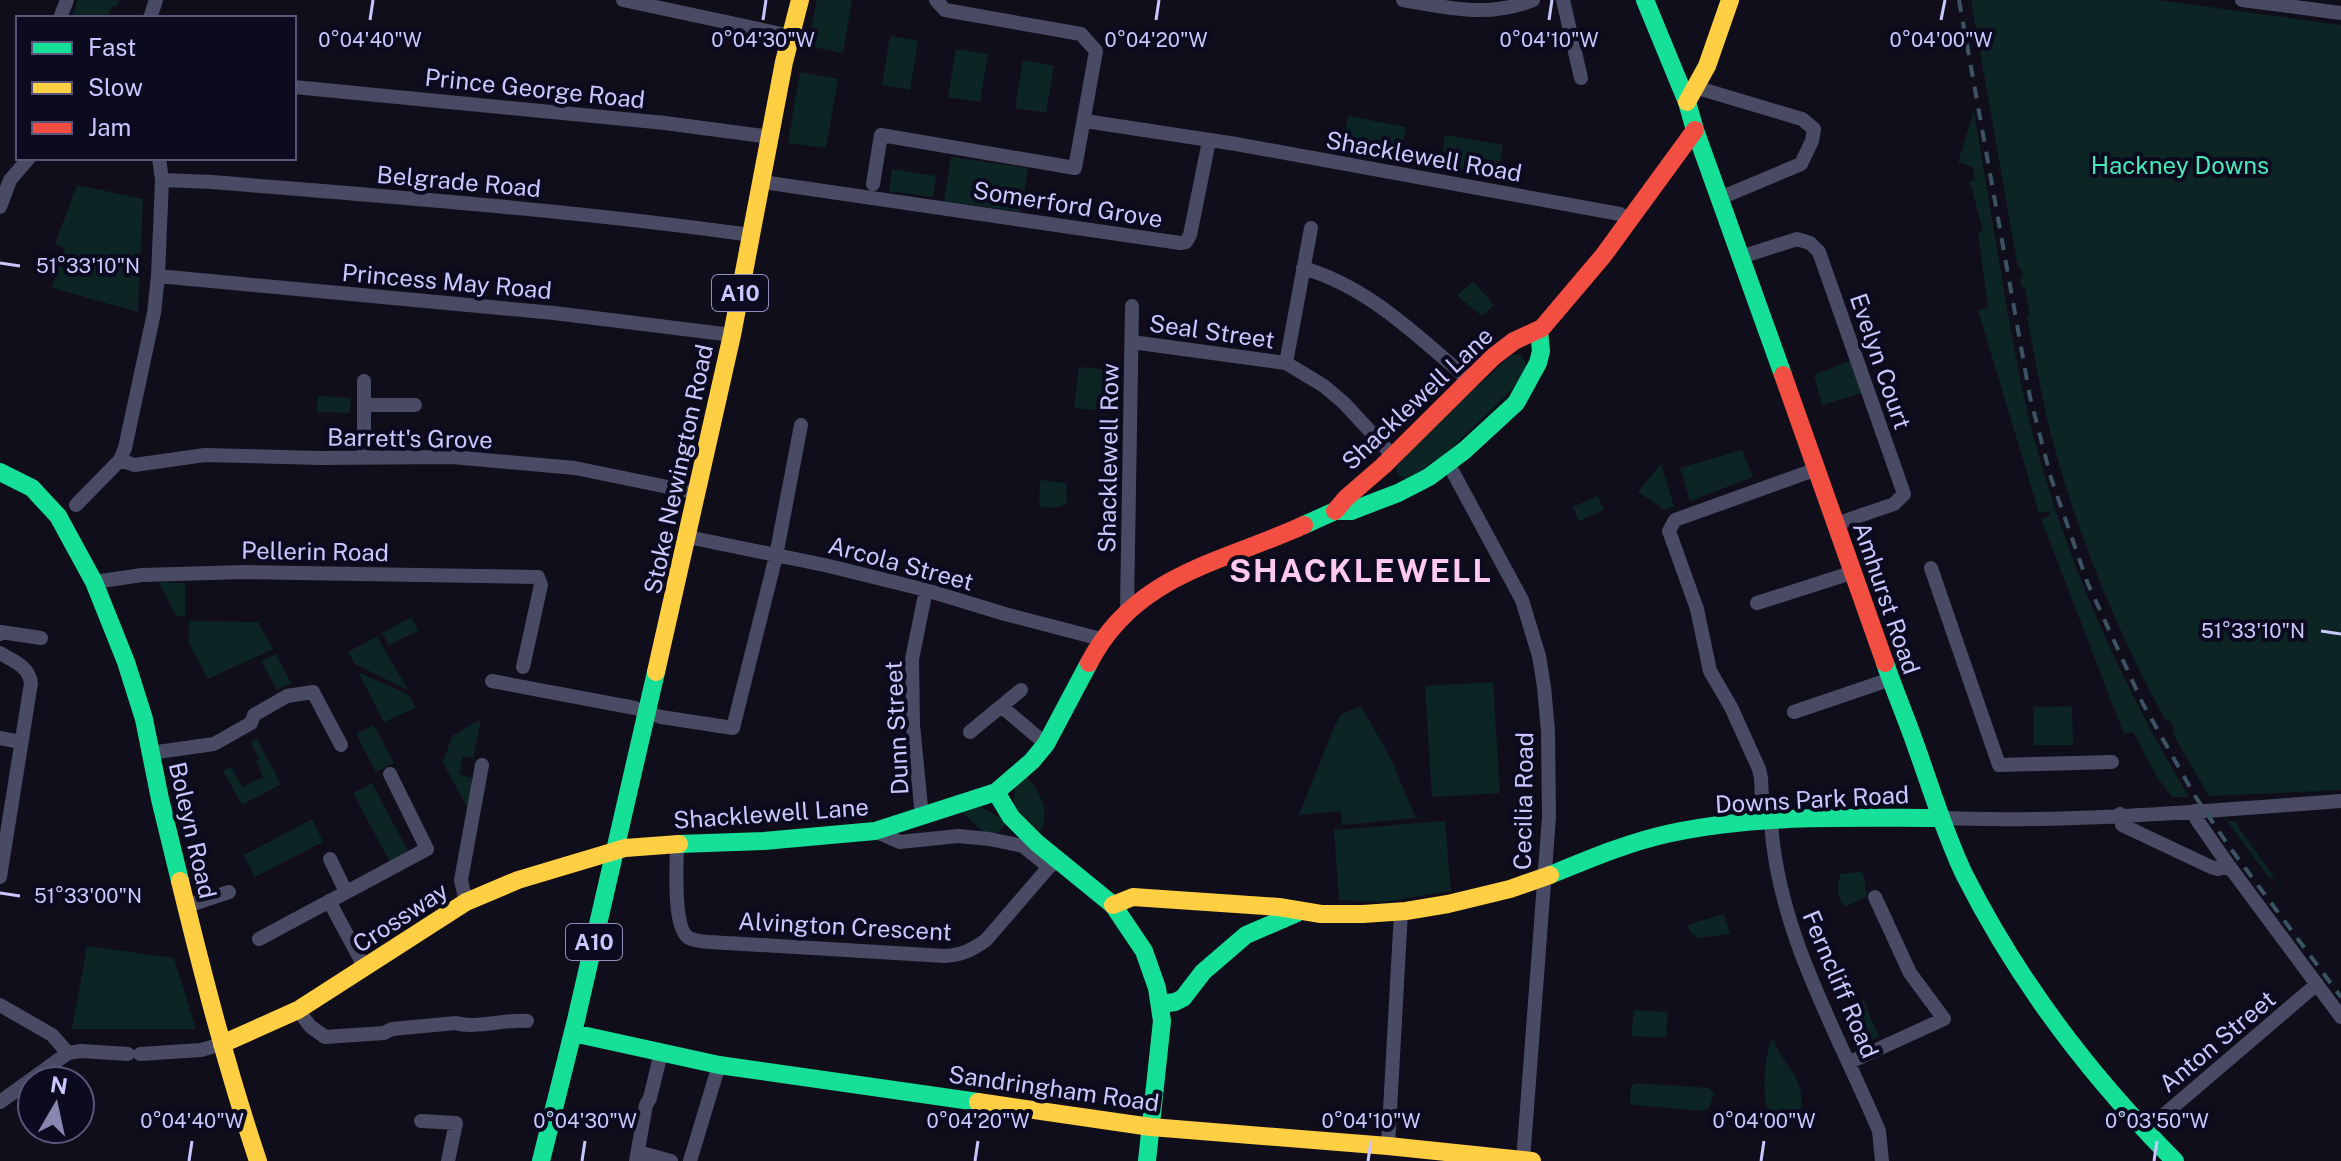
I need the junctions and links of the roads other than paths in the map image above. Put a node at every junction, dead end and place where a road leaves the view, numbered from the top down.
1 (623, 0) edge
2 (800, 0) edge
3 (936, 0) edge
4 (1403, 0) edge
5 (1533, 0) edge
6 (1563, 0) edge
7 (1645, 0) edge
8 (1730, 0) edge
9 (2242, 0) edge
10 (2341, 13) edge
11 (791, 36) junction
12 (1581, 78) dead end
13 (296, 87) edge
14 (1692, 95) junction
15 (1085, 121) junction
16 (1695, 130) junction
17 (771, 137) junction
18 (1209, 141) junction
19 (27, 160) edge
20 (159, 160) edge
21 (162, 180) junction
22 (762, 182) junction
23 (873, 184) dead end
24 (1720, 198) junction
25 (0, 207) edge
26 (1630, 220) junction
27 (1311, 228) dead end
28 (751, 235) junction
29 (1741, 257) junction
30 (1303, 268) junction
31 (158, 276) junction
32 (1132, 306) dead end
33 (1539, 331) junction
34 (732, 335) junction
35 (1132, 342) junction
36 (1510, 343) junction
37 (1286, 363) junction
38 (1538, 363) junction
39 (1468, 379) junction
40 (364, 381) dead end
41 (365, 405) junction
42 (415, 405) dead end
43 (801, 425) dead end
44 (364, 458) junction
45 (1390, 459) junction
46 (120, 460) junction
47 (1448, 463) junction
48 (1817, 469) junction
49 (0, 472) edge
50 (1402, 491) junction
51 (697, 493) junction
52 (76, 505) dead end
53 (1335, 511) junction
54 (1836, 524) junction
55 (688, 537) junction
56 (776, 556) junction
57 (1931, 568) dead end
58 (1854, 572) junction
59 (94, 582) junction
60 (926, 590) junction
61 (1757, 603) dead end
62 (1127, 610) junction
63 (0, 634) edge
64 (41, 638) dead end
65 (1101, 639) junction
66 (0, 653) edge
67 (521, 677) junction
68 (1891, 679) junction
69 (492, 681) dead end
70 (1021, 690) dead end
71 (1002, 707) junction
72 (648, 712) junction
73 (1794, 712) dead end
74 (970, 732) dead end
75 (0, 738) edge
76 (21, 742) junction
77 (1046, 744) junction
78 (341, 745) dead end
79 (150, 753) junction
80 (2112, 762) dead end
81 (482, 765) dead end
82 (390, 774) dead end
83 (996, 792) junction
84 (2341, 801) edge
85 (2195, 811) junction
86 (2120, 814) junction
87 (922, 817) junction
88 (1940, 818) junction
89 (1767, 821) junction
90 (875, 831) junction
91 (677, 844) junction
92 (614, 852) junction
93 (330, 859) dead end
94 (1053, 864) junction
95 (2229, 866) junction
96 (1545, 875) junction
97 (0, 877) edge
98 (229, 892) dead end
99 (346, 892) junction
100 (1875, 897) dead end
101 (329, 901) junction
102 (466, 902) junction
103 (1113, 905) junction
104 (187, 906) junction
105 (1249, 906) junction
106 (1401, 912) junction
107 (1297, 913) junction
108 (1261, 927) junction
109 (259, 939) dead end
110 (365, 968) junction
111 (2317, 984) junction
112 (1161, 1004) junction
113 (0, 1005) edge
114 (298, 1010) junction
115 (2341, 1017) edge
116 (527, 1021) dead end
117 (573, 1033) junction
118 (222, 1044) junction
119 (68, 1053) junction
120 (661, 1053) junction
121 (1850, 1062) junction
122 (722, 1065) junction
123 (0, 1102) edge
124 (421, 1121) dead end
125 (1151, 1127) junction
126 (2145, 1131) junction
127 (1388, 1146) junction
128 (637, 1156) edge
129 (1523, 1160) edge
130 (258, 1161) edge
131 (448, 1161) edge
132 (541, 1161) edge
133 (671, 1161) edge
134 (690, 1161) edge
135 (1147, 1161) edge
136 (1532, 1161) edge
137 (1882, 1161) edge
138 (2175, 1161) edge

1 - 11 street
2 - 11 main road, Stoke Newington Road / A10
3 - 15 street, Somerford Grove
4 - 5 street
6 - 12 street
7 - 14 main road, Amhurst Road
8 - 14 main road
9 - 10 street
11 - 17 main road, Stoke Newington Road / A10
13 - 17 street, Prince George Road
14 - 16 main road, Amhurst Road
14 - 24 street
15 - 18 street
15 - 23 street, Somerford Grove
16 - 24 main road, Amhurst Road
16 - 26 main road, Shacklewell Lane
17 - 22 main road, Stoke Newington Road / A10
18 - 22 street, Somerford Grove
18 - 26 street, Shacklewell Road
19 - 25 street
20 - 21 street
21 - 28 street, Belgrade Road
21 - 31 street
22 - 28 main road, Stoke Newington Road / A10
24 - 29 main road, Amhurst Road
26 - 33 main road, Shacklewell Lane
27 - 30 street
28 - 34 main road, Stoke Newington Road / A10
29 - 48 main road, Amhurst Road
29 - 54 street, Evelyn Court
30 - 37 street
30 - 39 street
31 - 34 street, Princess May Road
31 - 46 street
32 - 35 street, Shacklewell Row
33 - 36 main road, Shacklewell Lane
33 - 38 main road, Shacklewell Lane
34 - 51 main road, Stoke Newington Road / A10
35 - 37 street, Seal Street
35 - 62 street, Shacklewell Row
36 - 38 main road
36 - 39 main road, Shacklewell Lane
37 - 45 street, Seal Street
38 - 47 main road, Shacklewell Lane
39 - 45 main road, Shacklewell Lane
40 - 41 street
41 - 42 street
41 - 44 street
43 - 56 street
44 - 46 street, Barrett's Grove
44 - 51 street, Barrett's Grove
45 - 50 main road
45 - 53 main road, Shacklewell Lane
46 - 52 street
47 - 50 main road, Shacklewell Lane
47 - 96 street, Cecilia Road
48 - 54 main road, Amhurst Road
48 - 89 street, Ferncliff Road
49 - 59 main road, Boleyn Road
50 - 53 main road, Shacklewell Lane
51 - 55 main road, Stoke Newington Road / A10
53 - 62 main road, Shacklewell Lane
54 - 58 main road, Amhurst Road
55 - 56 street, Arcola Street
55 - 72 main road, Stoke Newington Road / A10
56 - 60 street, Arcola Street
56 - 72 street
57 - 80 street
58 - 61 street
58 - 68 main road, Amhurst Road
59 - 67 street, Pellerin Road
59 - 79 main road, Boleyn Road
60 - 65 street, Arcola Street
60 - 87 street, Dunn Street
62 - 65 main road, Shacklewell Lane
63 - 64 street
65 - 77 main road, Shacklewell Lane
66 - 76 street
67 - 69 street
67 - 72 street
68 - 73 street
68 - 88 main road, Amhurst Road
70 - 71 street
71 - 74 street
71 - 77 street
72 - 92 main road, Stoke Newington Road / A10
75 - 76 street
76 - 97 street
77 - 83 main road, Shacklewell Lane
78 - 79 street
79 - 104 main road, Boleyn Road
81 - 102 street
82 - 99 street
83 - 87 main road, Shacklewell Lane
83 - 94 main road
84 - 85 street, Downs Park Road
85 - 86 street, Downs Park Road
85 - 95 street
86 - 88 street, Downs Park Road
86 - 95 street
87 - 90 main road, Shacklewell Lane
88 - 89 main road, Downs Park Road
88 - 126 main road, Amhurst Road
89 - 96 main road, Downs Park Road
89 - 121 street, Ferncliff Road
90 - 91 main road, Shacklewell Lane
90 - 94 street
91 - 92 main road, Shacklewell Lane
91 - 94 street, Alvington Crescent
92 - 102 main road, Crossway
92 - 117 main road, A10
93 - 99 street
94 - 103 main road
95 - 111 street
96 - 106 main road, Downs Park Road
96 - 129 street, Cecilia Road
98 - 104 street
99 - 101 street
100 - 121 street
101 - 109 street
101 - 110 street
102 - 110 main road, Crossway
103 - 105 main road, Downs Park Road
103 - 112 main road
104 - 118 main road, Boleyn Road
105 - 107 main road, Downs Park Road
105 - 108 street
106 - 107 main road, Downs Park Road
106 - 127 street
107 - 108 main road, Downs Park Road
108 - 112 main road, Downs Park Road
110 - 114 main road, Crossway
111 - 115 street
111 - 126 street, Anton Street
112 - 125 main road
113 - 119 street
114 - 116 street
114 - 118 main road, Crossway
117 - 120 main road, Sandringham Road
117 - 132 main road, A10
118 - 119 street
118 - 130 main road, Boleyn Road
119 - 123 street
120 - 122 main road, Sandringham Road
120 - 128 street
121 - 137 street, Ferncliff Road
122 - 125 main road, Sandringham Road
122 - 134 street
124 - 131 street
125 - 127 main road, Sandringham Road
125 - 135 main road
126 - 138 main road, Amhurst Road
127 - 129 main road, Sandringham Road
128 - 133 street
129 - 136 main road, Sandringham Road

